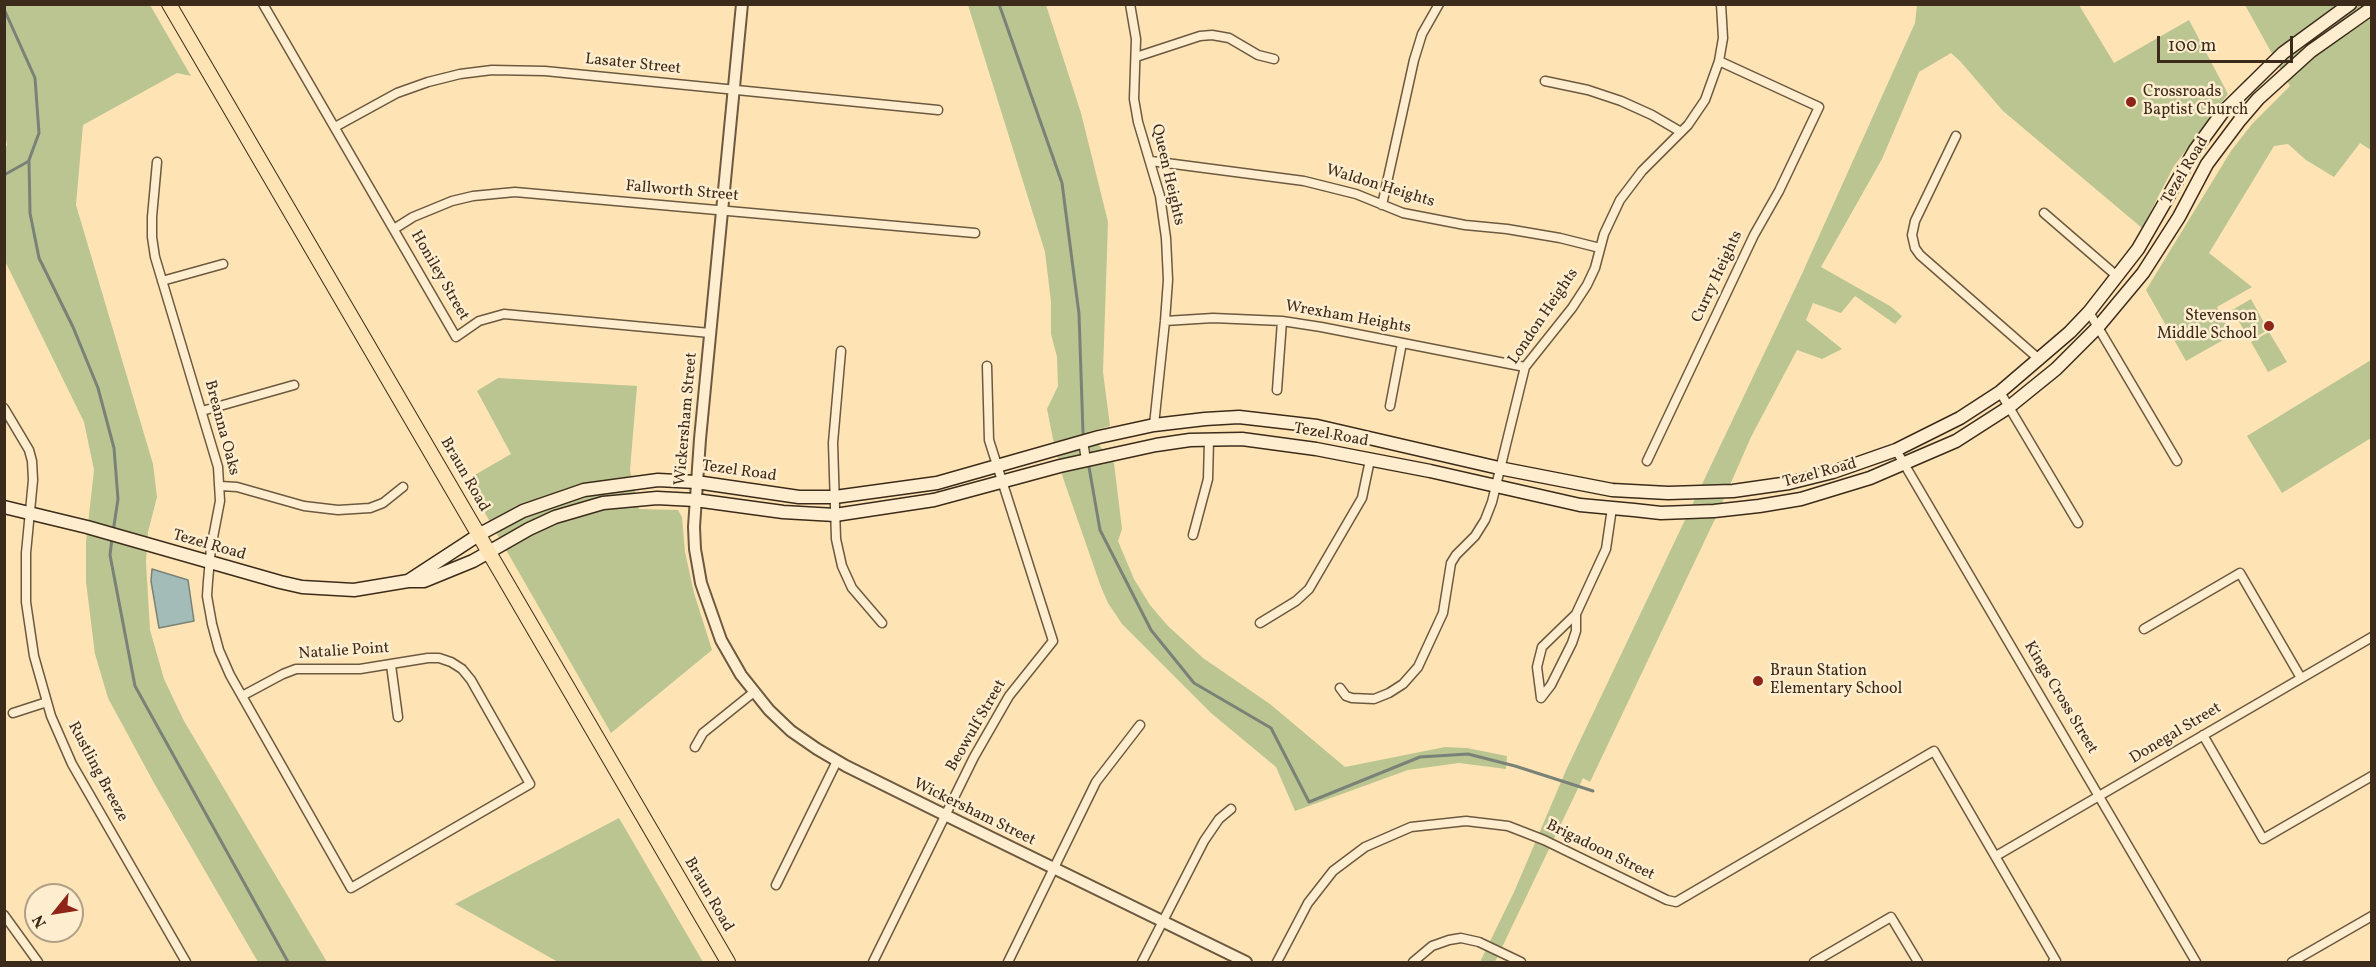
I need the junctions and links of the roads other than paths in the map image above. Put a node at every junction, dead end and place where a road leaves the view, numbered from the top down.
1 (169, 4) edge
2 (263, 4) edge
3 (742, 4) edge
4 (1130, 4) edge
5 (1439, 4) edge
6 (1721, 4) edge
7 (2350, 4) edge
8 (2372, 8) edge
9 (1136, 57) junction
10 (1274, 59) dead end
11 (1719, 61) junction
12 (1545, 81) dead end
13 (734, 91) junction
14 (938, 110) dead end
15 (335, 127) junction
16 (1681, 132) junction
17 (1956, 136) dead end
18 (1151, 161) junction
19 (157, 162) dead end
20 (1382, 205) junction
21 (723, 210) junction
22 (2044, 213) dead end
23 (394, 229) junction
24 (975, 233) dead end
25 (1600, 248) junction
26 (223, 264) dead end
27 (2118, 277) junction
28 (162, 281) junction
29 (2089, 312) junction
30 (1165, 321) junction
31 (1282, 321) junction
32 (2098, 327) junction
33 (711, 333) junction
34 (1402, 343) junction
35 (841, 351) dead end
36 (2040, 360) junction
37 (987, 366) dead end
38 (1525, 367) junction
39 (294, 385) dead end
40 (1277, 390) dead end
41 (2000, 392) junction
42 (1390, 406) dead end
43 (2009, 407) junction
44 (4, 408) edge
45 (202, 411) junction
46 (1154, 425) junction
47 (1209, 440) junction
48 (1083, 441) junction
49 (1896, 450) junction
50 (1086, 460) junction
51 (1370, 460) junction
52 (1647, 461) dead end
53 (2177, 461) dead end
54 (1904, 464) junction
55 (999, 466) junction
56 (1499, 468) junction
57 (696, 482) junction
58 (1004, 483) junction
59 (220, 486) junction
60 (1495, 486) junction
61 (403, 487) dead end
62 (835, 497) junction
63 (695, 500) junction
64 (4, 507) edge
65 (1612, 508) junction
66 (29, 512) junction
67 (835, 515) junction
68 (2078, 523) dead end
69 (480, 534) junction
70 (1193, 535) dead end
71 (489, 551) junction
72 (209, 564) junction
73 (408, 581) junction
74 (1576, 614) junction
75 (1260, 622) dead end
76 (882, 623) dead end
77 (2144, 629) dead end
78 (2372, 637) edge
79 (391, 665) junction
80 (2301, 678) junction
81 (1340, 688) dead end
82 (754, 692) junction
83 (242, 696) junction
84 (47, 702) junction
85 (13, 713) dead end
86 (398, 717) dead end
87 (1140, 725) dead end
88 (2203, 735) junction
89 (695, 747) dead end
90 (837, 761) junction
91 (2372, 776) edge
92 (2100, 796) junction
93 (1231, 809) dead end
94 (945, 815) junction
95 (1996, 856) junction
96 (1053, 868) junction
97 (776, 885) dead end
98 (351, 888) joint
99 (4, 915) edge
100 (2372, 916) edge
101 (1161, 922) junction
102 (2055, 962) edge
103 (38, 963) edge
104 (186, 963) edge
105 (728, 963) edge
106 (873, 963) edge
107 (1008, 963) edge
108 (1142, 963) edge
109 (1246, 963) edge
110 (1277, 963) edge
111 (1413, 963) edge
112 (1521, 963) edge
113 (1814, 963) edge
114 (1918, 963) edge
115 (2196, 963) edge
116 (2292, 963) edge

1 - 69 main road, Braun Road
2 - 15 street, Honiley Street
3 - 13 street, Wickersham Street
4 - 9 street, Queen Heights
5 - 20 street
6 - 11 street, London Heights
7 - 27 main road, Tezel Road
8 - 32 main road, Tezel Road
9 - 10 street
9 - 18 street, Queen Heights
11 - 16 street, London Heights
11 - 52 street, Curry Heights
12 - 16 street
13 - 14 street, Lasater Street
13 - 15 street, Lasater Street
13 - 21 street, Wickersham Street
15 - 23 street, Honiley Street
16 - 25 street, London Heights
17 - 36 street
18 - 20 street, Waldon Heights
18 - 30 street, Queen Heights
19 - 28 street, Breanna Oaks
20 - 25 street, Waldon Heights
21 - 23 street, Fallworth Street
21 - 24 street, Fallworth Street
21 - 33 street, Wickersham Street
22 - 27 street
23 - 33 street, Honiley Street
25 - 38 street, London Heights
26 - 28 street
27 - 29 main road, Tezel Road
28 - 45 street, Breanna Oaks
29 - 32 street
29 - 36 main road, Tezel Road
30 - 31 street, Wrexham Heights
30 - 46 street, Queen Heights
31 - 34 street, Wrexham Heights
31 - 40 street
32 - 43 main road, Tezel Road
32 - 53 street
33 - 57 street, Wickersham Street
34 - 38 street, Wrexham Heights
34 - 42 street
35 - 62 street
36 - 41 main road, Tezel Road
37 - 55 street
38 - 56 street, London Heights
39 - 45 street
41 - 43 street
41 - 49 main road, Tezel Road
43 - 54 main road, Tezel Road
43 - 68 street
44 - 66 street, Rustling Breeze
45 - 59 street, Breanna Oaks
46 - 48 main road, Tezel Road
46 - 56 main road, Tezel Road
47 - 50 main road, Tezel Road
47 - 51 main road, Tezel Road
47 - 70 street
48 - 50 street
48 - 55 main road, Tezel Road
49 - 54 street, Kings Cross Street
49 - 56 main road, Tezel Road
50 - 58 main road, Tezel Road
51 - 60 main road, Tezel Road
51 - 75 street
54 - 65 main road, Tezel Road
54 - 92 street, Kings Cross Street
55 - 58 street
55 - 62 main road, Tezel Road
56 - 60 street, London Heights
57 - 62 main road, Tezel Road
57 - 63 street, Wickersham Street
57 - 69 main road, Tezel Road
58 - 67 main road, Tezel Road
58 - 94 street, Beowulf Street
59 - 61 street
59 - 72 street, Breanna Oaks
60 - 65 main road, Tezel Road
60 - 81 street, London Heights
62 - 67 street
63 - 67 main road, Tezel Road
63 - 71 main road, Tezel Road
63 - 82 street, Wickersham Street
64 - 66 main road, Tezel Road
65 - 74 street
66 - 72 main road, Tezel Road
66 - 84 street, Rustling Breeze
67 - 76 street
69 - 71 main road, Braun Road
69 - 73 main road, Tezel Road
71 - 73 main road, Tezel Road
71 - 105 main road, Braun Road
72 - 73 main road, Tezel Road
72 - 83 street, Breanna Oaks
74 - 74 street
77 - 80 street
78 - 80 street, Donegal Street
79 - 83 street, Natalie Point
79 - 86 street
79 - 98 street, Natalie Point
80 - 88 street, Donegal Street
82 - 89 street
82 - 90 street, Wickersham Street
83 - 98 street, Breanna Oaks
84 - 85 street
84 - 104 street, Rustling Breeze
87 - 96 street
88 - 91 street
88 - 92 street, Donegal Street
90 - 94 street, Wickersham Street
90 - 97 street
92 - 95 street, Donegal Street
92 - 115 street, Kings Cross Street
93 - 101 street
94 - 96 street, Wickersham Street
94 - 106 street, Beowulf Street
95 - 102 street
95 - 110 street, Brigadoon Street
96 - 101 street, Wickersham Street
96 - 107 street
99 - 103 street
100 - 116 street
101 - 108 street
101 - 109 street, Wickersham Street
111 - 112 street
113 - 114 street

